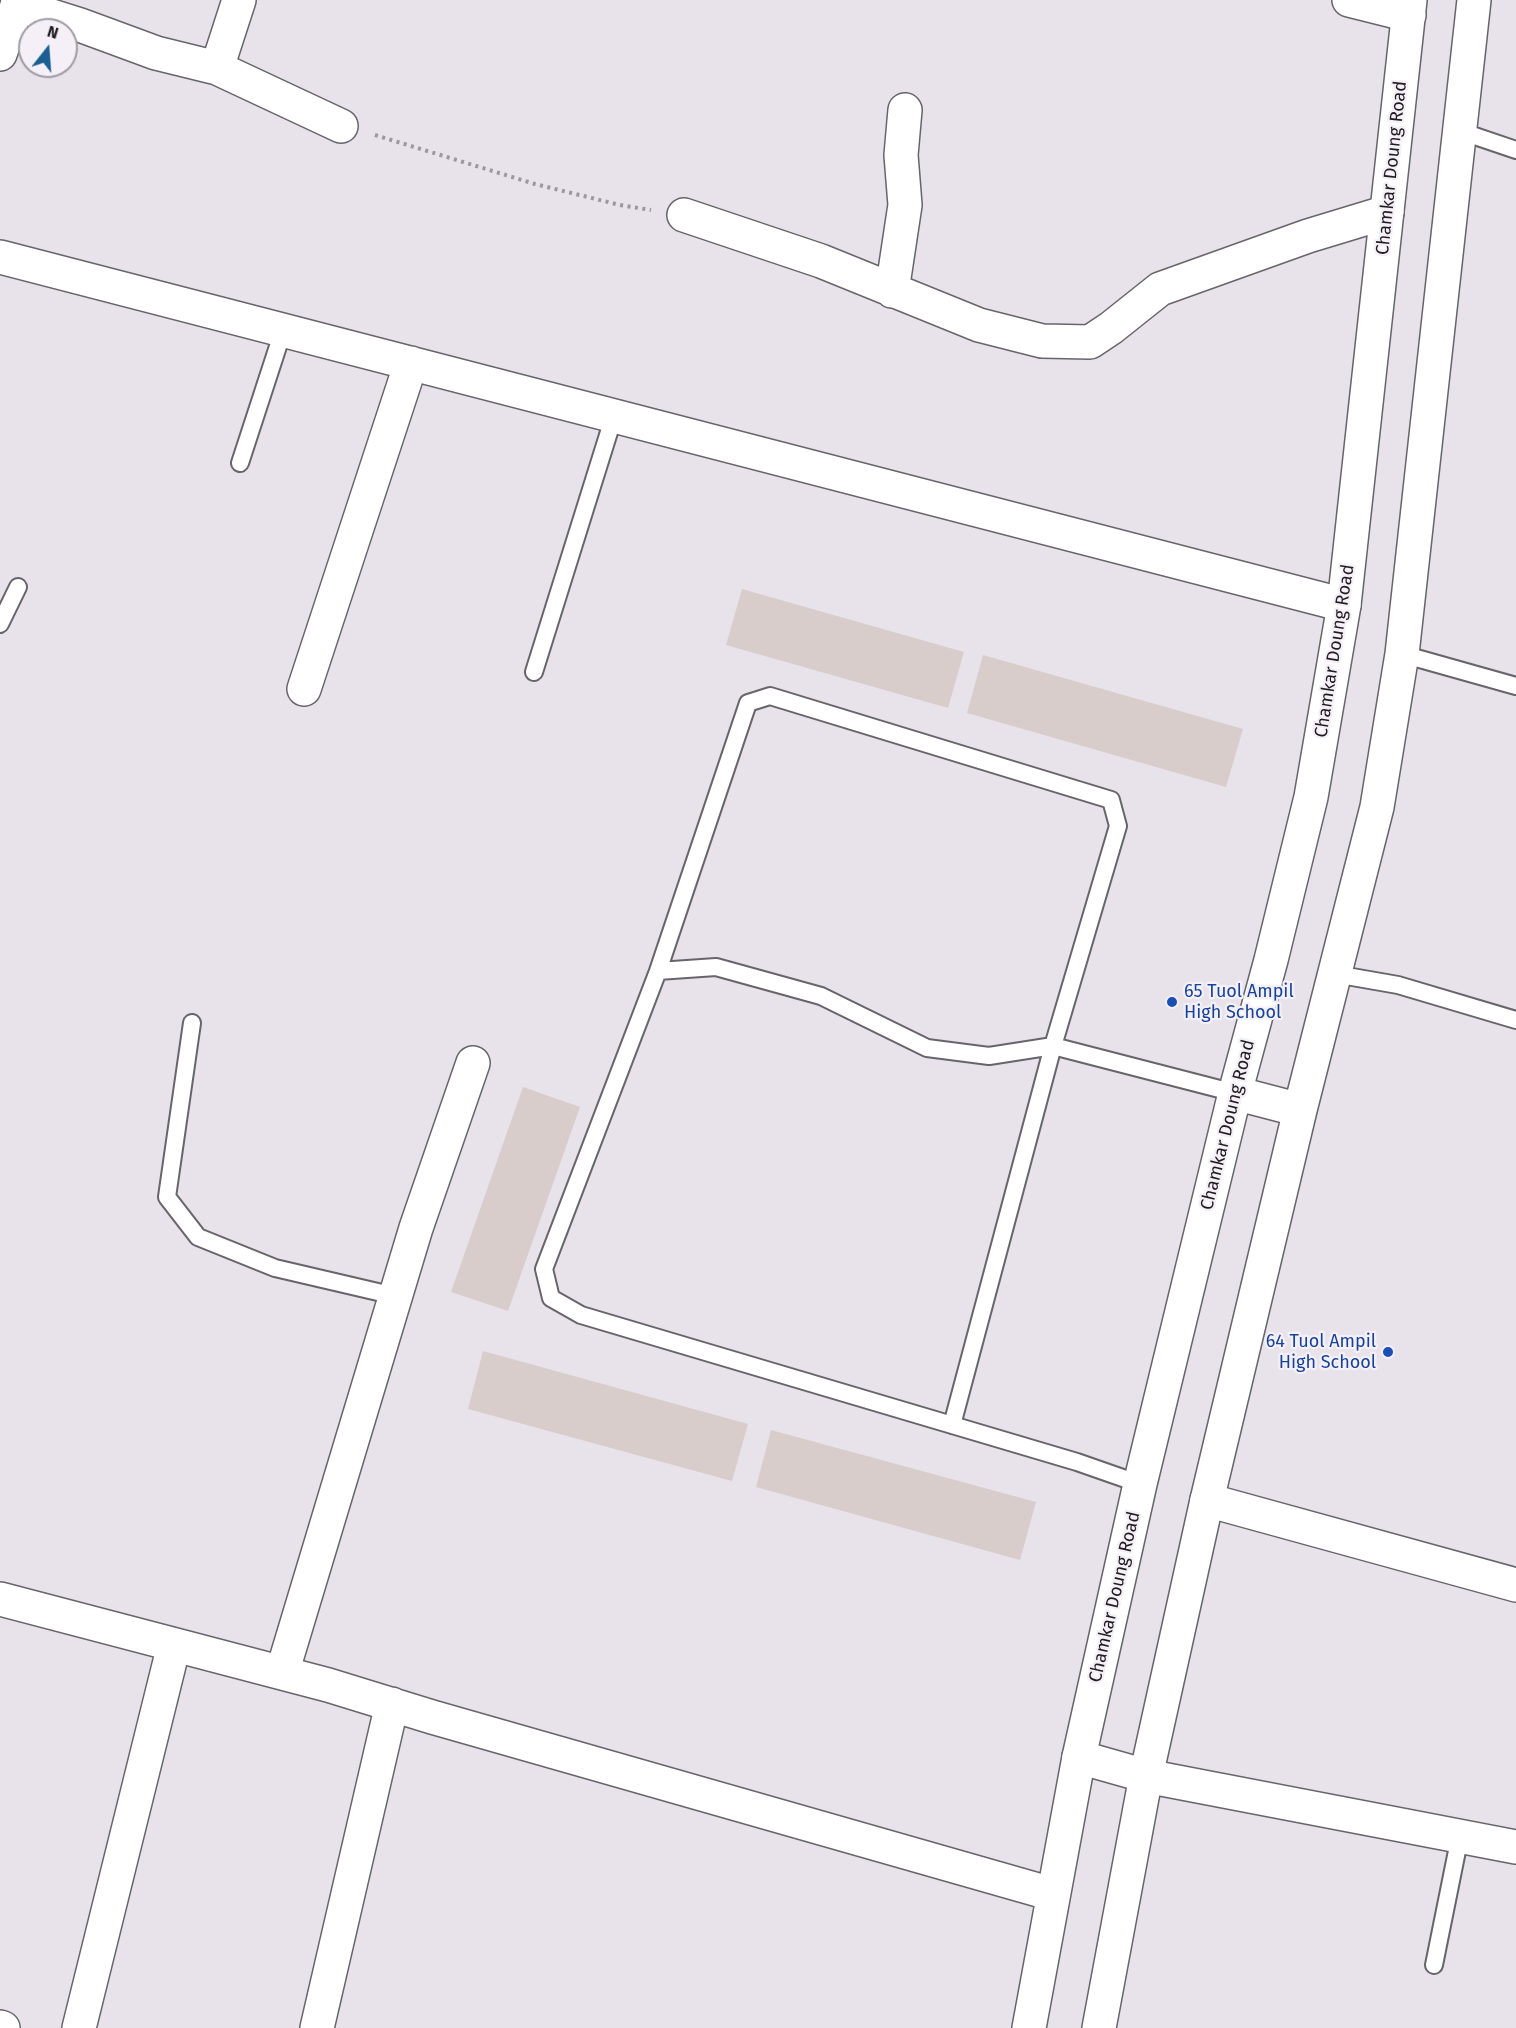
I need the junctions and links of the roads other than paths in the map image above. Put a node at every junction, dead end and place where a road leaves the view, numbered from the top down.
1 (239, 0) edge
2 (1348, 0) edge
3 (1474, 0) edge
4 (18, 2) edge
5 (1409, 8) edge
6 (0, 54) edge
7 (217, 68) junction
8 (905, 110) dead end
9 (342, 126) road end
10 (1460, 131) junction
11 (1516, 150) edge
12 (1388, 212) junction
13 (684, 215) road end
14 (0, 257) edge
15 (892, 291) junction
16 (283, 331) junction
17 (411, 363) junction
18 (614, 417) junction
19 (240, 463) dead end
20 (18, 587) dead end
21 (1344, 605) junction
22 (0, 624) edge
23 (1402, 654) junction
24 (534, 672) dead end
25 (1516, 686) edge
26 (304, 689) dead end
27 (658, 971) junction
28 (1335, 974) junction
29 (1516, 1020) edge
30 (192, 1023) dead end
31 (1053, 1046) junction
32 (473, 1063) dead end
33 (1235, 1093) junction
34 (1300, 1110) junction
35 (395, 1296) junction
36 (952, 1425) junction
37 (1140, 1484) junction
38 (1207, 1500) junction
39 (1516, 1585) edge
40 (0, 1599) edge
41 (174, 1645) junction
42 (282, 1673) junction
43 (392, 1704) junction
44 (1079, 1758) junction
45 (1146, 1776) junction
46 (1460, 1836) junction
47 (1516, 1847) edge
48 (1052, 1894) junction
49 (1434, 1965) dead end
50 (79, 2028) edge
51 (317, 2028) edge
52 (1029, 2028) edge
53 (1099, 2028) edge

1 - 7 street
2 - 5 street
3 - 10 street
4 - 6 street
4 - 7 street
5 - 12 street, Chamkar Doung Road
7 - 9 street
8 - 15 street
10 - 11 lane
10 - 23 street
12 - 15 street
12 - 21 street, Chamkar Doung Road
13 - 15 street
14 - 16 street
16 - 17 street
16 - 19 lane
17 - 18 street
17 - 26 street
18 - 21 street
18 - 24 lane
20 - 22 lane
21 - 33 street, Chamkar Doung Road
23 - 25 lane
23 - 28 street
27 - 31 lane
27 - 31 lane
27 - 36 lane
28 - 29 lane
28 - 34 street
30 - 35 lane
31 - 33 lane
31 - 36 lane
32 - 35 street
33 - 34 street
33 - 37 street, Chamkar Doung Road
34 - 38 street
35 - 42 street
36 - 37 lane
37 - 44 street, Chamkar Doung Road
38 - 39 street
38 - 45 street
40 - 41 street
41 - 42 street
41 - 50 street
42 - 43 street
43 - 48 street
43 - 51 street
44 - 45 street
44 - 48 street, Chamkar Doung Road
45 - 46 street
45 - 53 street
46 - 47 street
46 - 49 lane
48 - 52 street, Chamkar Doung Road

